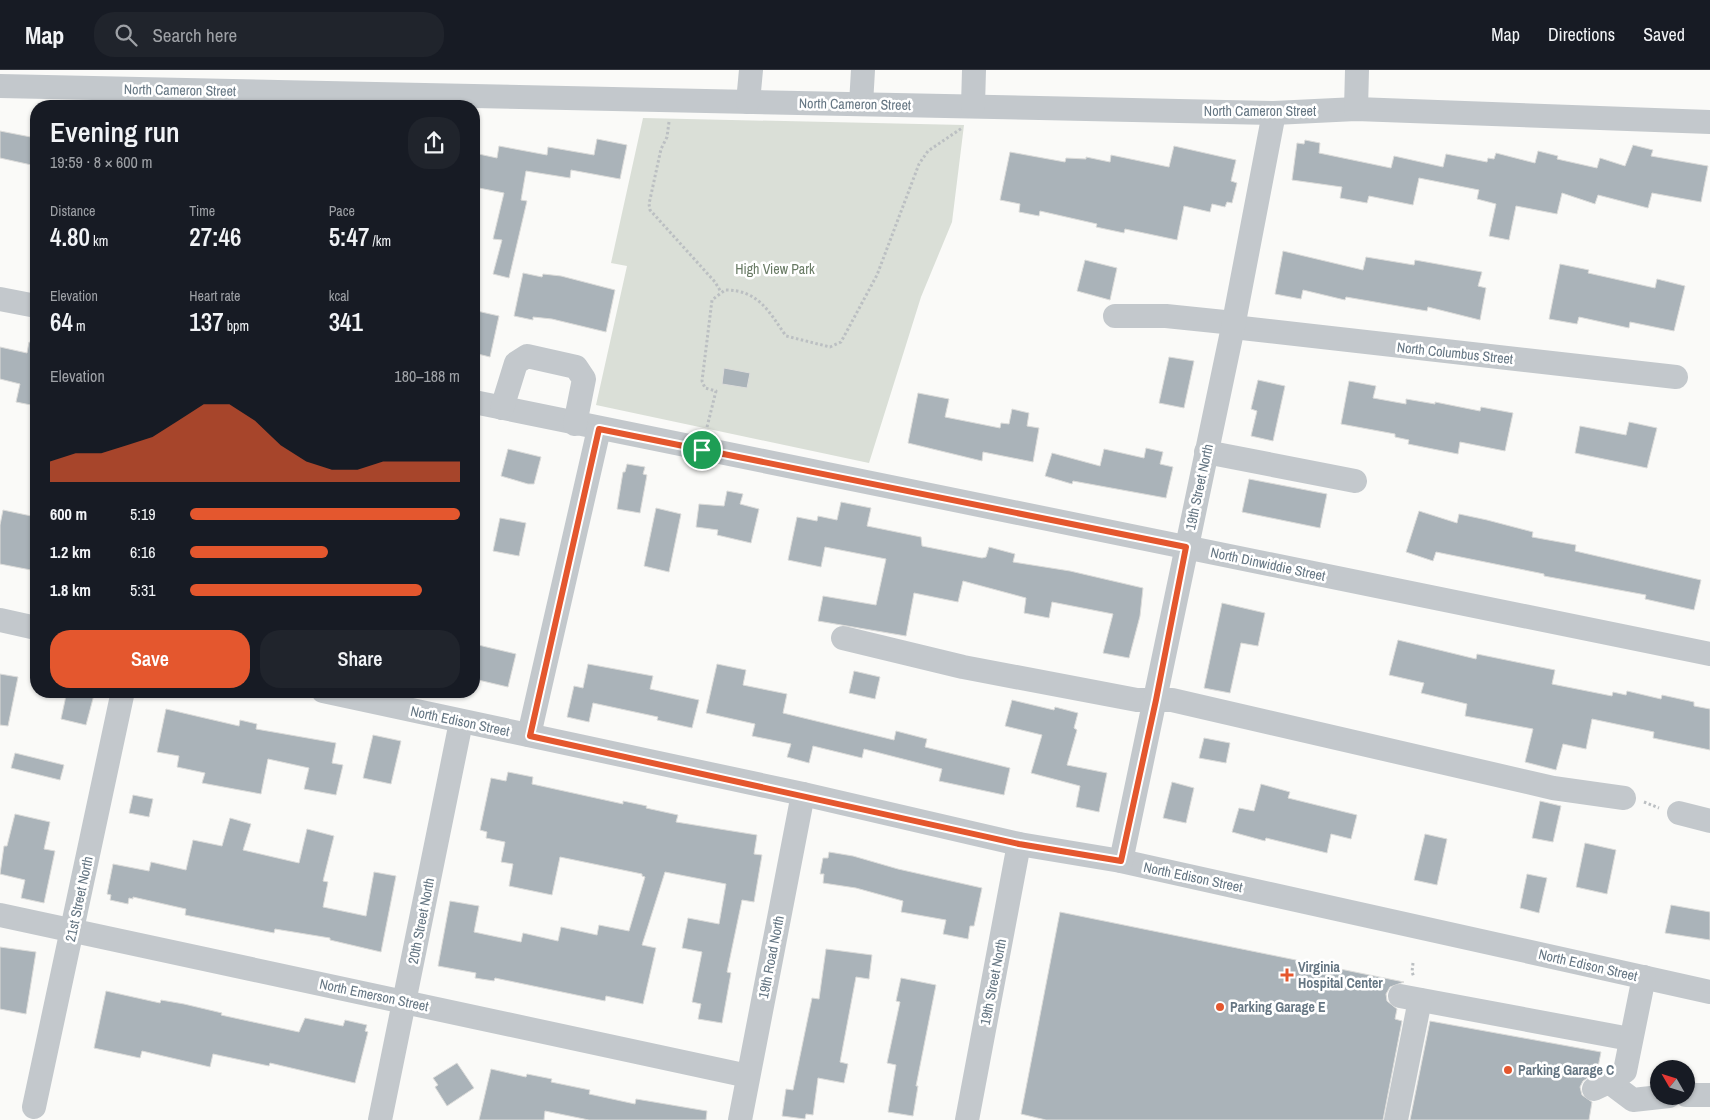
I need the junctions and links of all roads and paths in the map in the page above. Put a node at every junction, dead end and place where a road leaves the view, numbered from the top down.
1 (751, 70) edge
2 (863, 70) edge
3 (974, 70) edge
4 (1357, 70) edge
5 (123, 79) edge
6 (0, 86) edge
7 (302, 99) edge
8 (668, 100) junction
9 (748, 102) junction
10 (861, 104) junction
11 (968, 106) junction
12 (1356, 109) junction
13 (1274, 113) junction
14 (1710, 122) edge
15 (721, 292) junction
16 (0, 298) edge
17 (30, 305) edge
18 (1115, 316) dead end
19 (1233, 325) junction
20 (1676, 378) dead end
21 (480, 403) edge
22 (502, 408) junction
23 (575, 424) junction
24 (599, 429) junction
25 (702, 450) junction
26 (1206, 452) junction
27 (1355, 481) dead end
28 (1186, 547) junction
29 (0, 620) edge
30 (30, 627) edge
31 (843, 638) dead end
32 (1710, 654) edge
33 (122, 698) edge
34 (354, 698) edge
35 (1156, 700) junction
36 (461, 722) junction
37 (530, 736) junction
38 (803, 794) junction
39 (1624, 798) joint
40 (1679, 813) joint
41 (1710, 821) edge
42 (1019, 844) junction
43 (1121, 861) junction
44 (0, 915) edge
45 (72, 930) junction
46 (1644, 977) junction
47 (1710, 992) edge
48 (405, 1001) junction
49 (1630, 1039) junction
50 (748, 1076) junction
51 (1695, 1095) edge
52 (1710, 1095) edge
53 (1650, 1098) edge
54 (34, 1107) dead end
55 (380, 1120) edge
56 (740, 1120) edge
57 (967, 1120) edge
58 (1396, 1120) edge

1 - 9 street
2 - 10 street
3 - 11 street
4 - 12 street
5 - 6 street, North Cameron Street
5 - 7 street, North Cameron Street
7 - 8 street, North Cameron Street
8 - 9 street, North Cameron Street
8 - 15 path
9 - 10 street, North Cameron Street
10 - 11 street, North Cameron Street
11 - 13 street, North Cameron Street
11 - 15 path
12 - 13 street, North Cameron Street
12 - 14 street, North Cameron Street
13 - 19 street, 19th Street North
15 - 25 path
16 - 17 street
18 - 19 street, North Columbus Street
19 - 20 street, North Columbus Street
19 - 26 street, 19th Street North
21 - 22 street, North Dinwiddie Street
22 - 23 street, North Dinwiddie Street
22 - 23 street
23 - 24 street, North Dinwiddie Street
24 - 25 street, North Dinwiddie Street
24 - 37 street
25 - 28 street, North Dinwiddie Street
26 - 27 street
26 - 28 street, 19th Street North
28 - 32 street, North Dinwiddie Street
28 - 35 street, 19th Street North
29 - 30 street
31 - 35 street
33 - 45 street, 21st Street North
34 - 36 street, North Edison Street
35 - 39 street
35 - 43 street, 19th Street North
36 - 37 street, North Edison Street
36 - 48 street, 20th Street North
37 - 38 street, North Edison Street
38 - 42 street, North Edison Street
38 - 50 street, 19th Road North
39 - 40 path
40 - 41 street
42 - 43 street, North Edison Street
42 - 57 street, 19th Street North
43 - 46 street, North Edison Street
44 - 45 street, North Emerson Street
45 - 48 street, North Emerson Street
45 - 54 street, 21st Street North
46 - 47 street, North Edison Street
46 - 49 street
48 - 50 street, North Emerson Street
48 - 55 street, 20th Street North
49 - 53 street
49 - 58 street
50 - 56 street, 19th Road North
51 - 52 street

